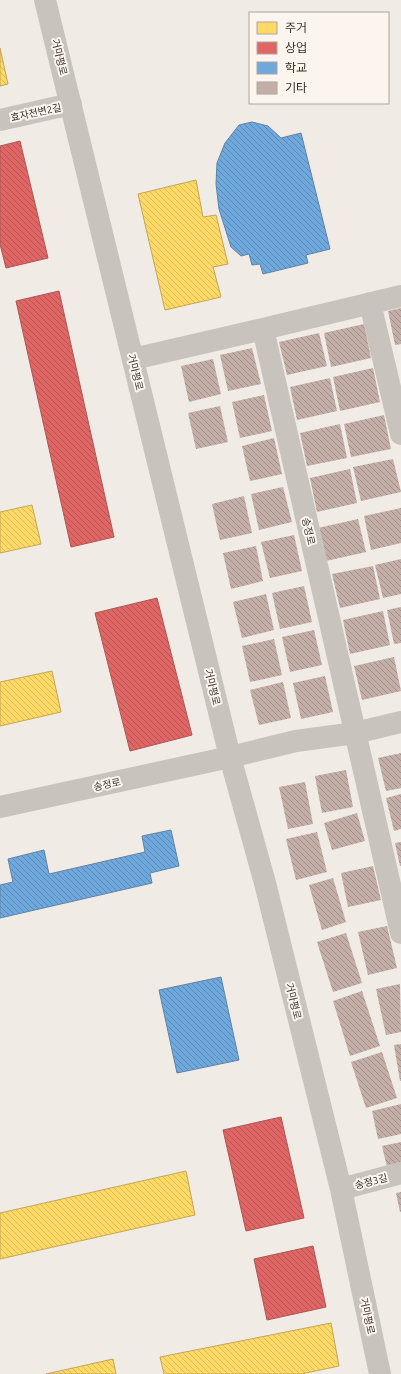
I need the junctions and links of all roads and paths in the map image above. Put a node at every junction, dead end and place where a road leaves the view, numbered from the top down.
1 (45, 0) edge
2 (71, 104) junction
3 (0, 120) edge
4 (401, 296) edge
5 (370, 303) junction
6 (263, 329) junction
7 (133, 358) junction
8 (401, 434) edge
9 (401, 722) edge
10 (355, 733) junction
11 (230, 758) junction
12 (0, 807) edge
13 (401, 933) edge
14 (401, 1173) edge
15 (341, 1188) junction
16 (380, 1374) edge

1 - 2 street, 거마평로
2 - 3 street, 효자천변2길
2 - 7 street, 거마평로
4 - 5 street
5 - 6 street
5 - 8 street
6 - 7 street
6 - 10 street, 송정로
7 - 11 street, 거마평로
9 - 10 street, 송정로
10 - 11 street, 송정로
10 - 13 street, 송정로
11 - 12 street, 송정로
11 - 15 street, 거마평로
14 - 15 street, 송정3길
15 - 16 street, 거마평로

